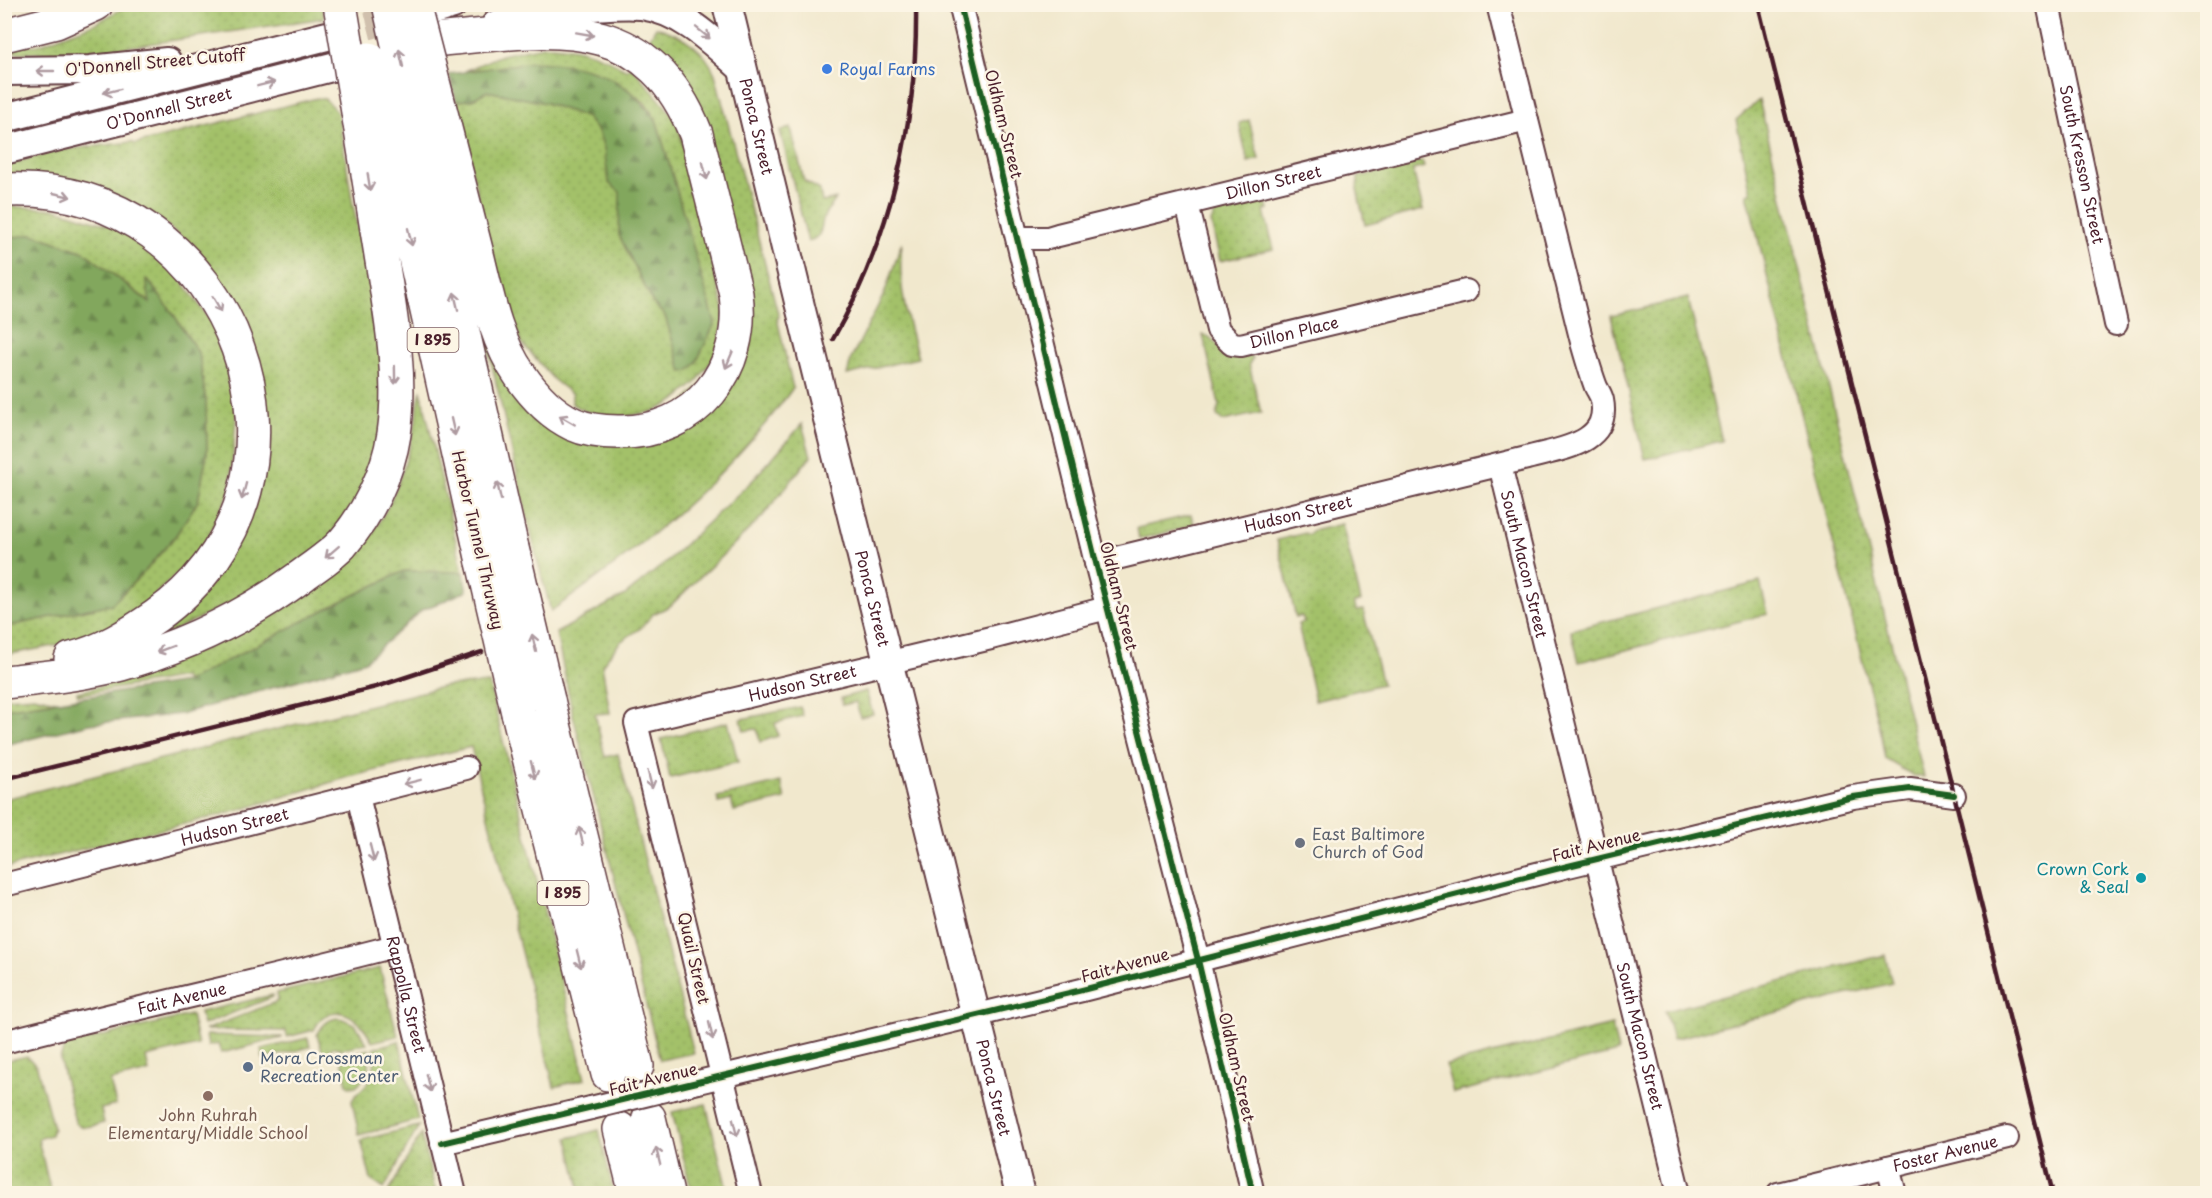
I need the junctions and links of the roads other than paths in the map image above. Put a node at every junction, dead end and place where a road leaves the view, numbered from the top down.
1 (96, 4) edge
2 (340, 4) edge
3 (355, 4) edge
4 (389, 4) edge
5 (727, 4) edge
6 (960, 4) edge
7 (1498, 4) edge
8 (2048, 4) edge
9 (573, 6) edge
10 (436, 19) edge
11 (4, 34) edge
12 (327, 36) tunnel mouth
13 (270, 51) junction
14 (332, 67) tunnel mouth
15 (742, 68) junction
16 (4, 71) edge
17 (4, 104) edge
18 (36, 110) junction
19 (399, 114) junction
20 (4, 118) edge
21 (1527, 120) junction
22 (108, 124) junction
23 (4, 150) edge
24 (4, 190) edge
25 (1187, 204) junction
26 (1018, 238) junction
27 (1466, 291) dead end
28 (2116, 324) dead end
29 (1500, 465) junction
30 (498, 555) junction
31 (1096, 563) junction
32 (1107, 608) junction
33 (889, 662) junction
34 (4, 674) edge
35 (4, 682) edge
36 (636, 723) joint
37 (466, 768) dead end
38 (1954, 795) dead end
39 (358, 796) junction
40 (1597, 859) junction
41 (4, 885) edge
42 (395, 946) junction
43 (1198, 960) junction
44 (975, 1016) junction
45 (4, 1042) edge
46 (722, 1076) junction
47 (2007, 1138) dead end
48 (442, 1143) junction
49 (1888, 1167) junction
50 (455, 1194) edge
51 (636, 1194) edge
52 (668, 1194) edge
53 (751, 1194) edge
54 (1020, 1194) edge
55 (1253, 1194) edge
56 (1679, 1194) edge
57 (1778, 1194) edge
58 (1895, 1194) edge

1 - 11 highway
2 - 19 highway, bridge
3 - 19 highway, Harbor Tunnel Thruway / I 895, bridge
19 -> 4 highway, Harbor Tunnel Thruway / I 895, bridge
5 - 15 main road, Ponca Street
6 - 26 street, Oldham Street
7 - 21 street
8 - 28 street, South Kresson Street
9 - 10 main road
9 -> 15 main road
10 - 19 highway, bridge
10 -> 19 highway
12 - 13 main road, O'Donnell Street
13 -> 16 main road, O'Donnell Street Cutoff
13 -> 18 main road, O'Donnell Street
22 -> 14 main road, O'Donnell Street
15 - 33 main road, Ponca Street, bridge
17 - 18 main road
18 - 20 main road, O'Donnell Street
18 - 22 main road
19 - 30 highway, Harbor Tunnel Thruway / I 895
19 -> 35 highway
21 - 25 street, Dillon Street
21 - 29 street
22 - 23 main road, O'Donnell Street
24 -> 34 highway
25 - 26 street, Dillon Street
25 - 27 street, Dillon Place
26 - 31 street, Oldham Street
29 - 31 street, Hudson Street
29 - 40 street, South Macon Street
30 -> 30 highway, Harbor Tunnel Thruway / I 895, bridge
31 - 32 street, Oldham Street
32 - 33 street, Hudson Street
32 - 43 street, Oldham Street
33 - 36 street, Hudson Street
33 - 44 main road, Ponca Street
36 -> 46 street, Quail Street
37 -> 39 street, Hudson Street
38 - 40 street, Fait Avenue
39 - 41 street, Hudson Street
39 -> 42 street, Rappolla Street
40 - 43 street, Fait Avenue
40 - 56 street, South Macon Street
42 - 45 street, Fait Avenue
42 -> 48 street, Rappolla Street
43 - 44 street, Fait Avenue
43 - 55 street, Oldham Street
44 - 46 street, Fait Avenue
44 - 54 main road, Ponca Street
46 - 48 street, Fait Avenue, bridge
46 -> 53 street, Quail Street
47 - 49 street, Foster Avenue
48 - 50 street, Rappolla Street
49 - 57 street, Foster Avenue
49 - 58 street
52 -> 51 highway

